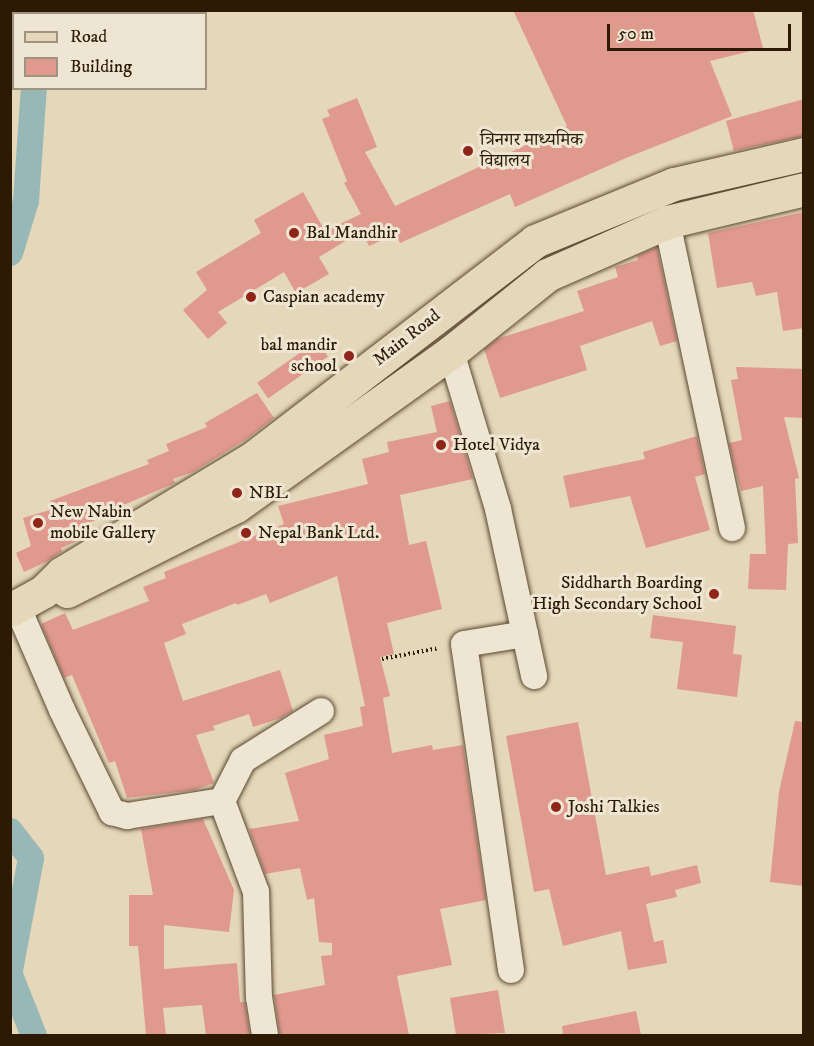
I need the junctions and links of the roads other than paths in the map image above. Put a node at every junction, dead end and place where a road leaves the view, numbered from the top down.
1 (804, 154) edge
2 (804, 189) edge
3 (667, 222) junction
4 (451, 352) junction
5 (732, 528) dead end
6 (24, 602) edge
7 (525, 634) junction
8 (534, 676) dead end
9 (321, 711) dead end
10 (222, 801) junction
11 (511, 970) dead end
12 (265, 1035) edge

1 - 6 main road, Main Road
2 - 3 main road, Main Road
3 - 4 main road, Main Road
3 - 5 street
4 - 6 main road, Main Road
4 - 7 street
6 - 10 street
7 - 8 street
7 - 11 street
9 - 10 street
10 - 12 street

